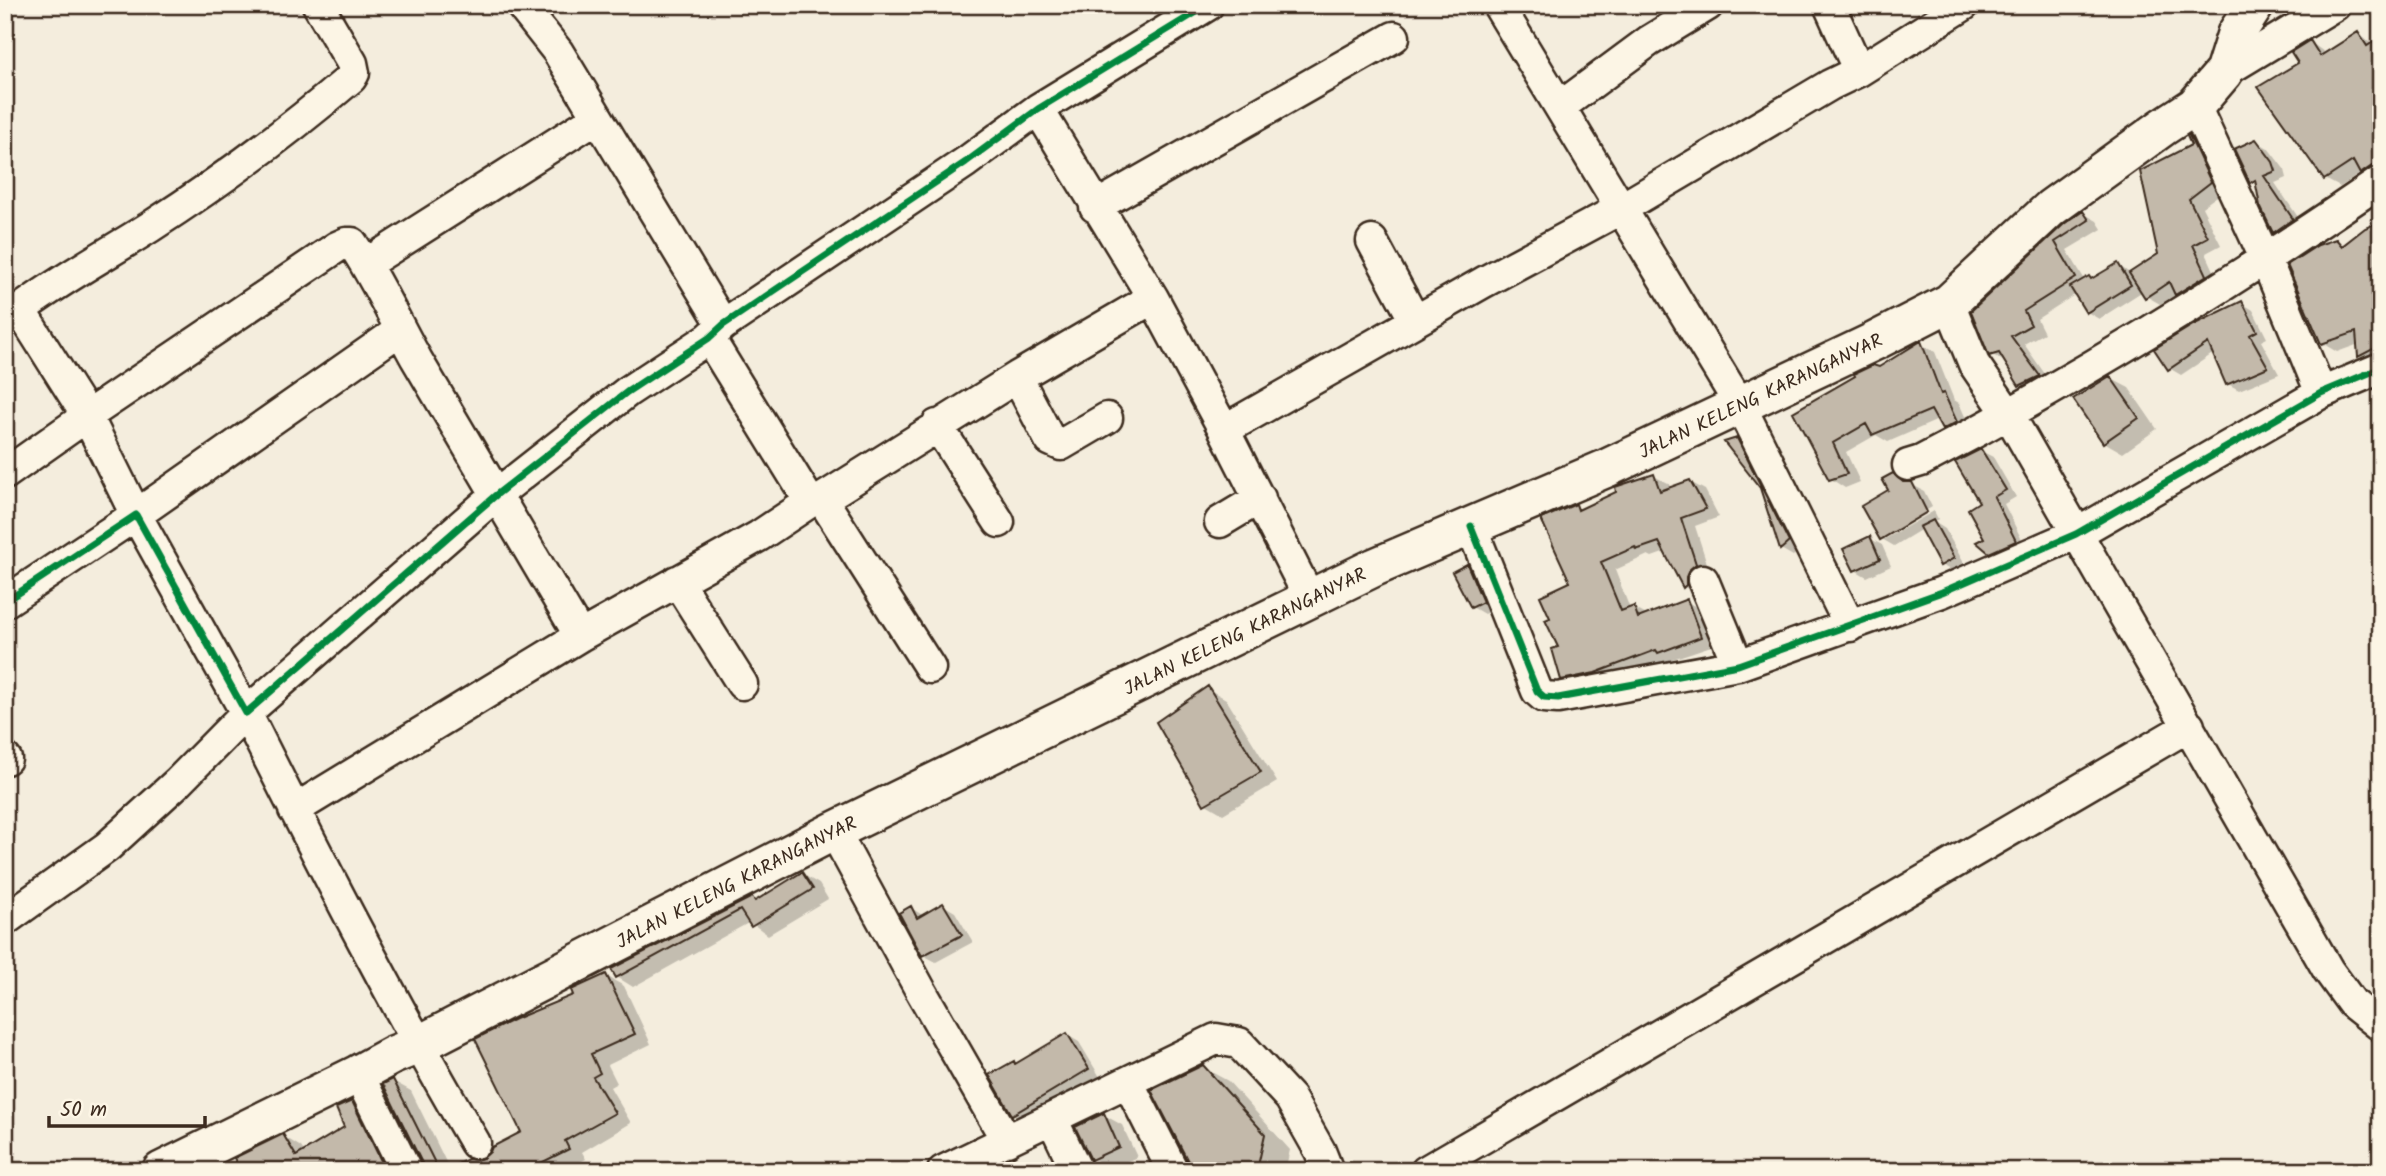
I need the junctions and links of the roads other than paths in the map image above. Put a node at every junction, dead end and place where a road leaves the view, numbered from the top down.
1 (318, 5) edge
2 (521, 5) edge
3 (1208, 5) edge
4 (1499, 5) edge
5 (1708, 5) edge
6 (1829, 5) edge
7 (1964, 5) edge
8 (2255, 5) edge
9 (2335, 5) edge
10 (1394, 37) dead end
11 (1859, 71) junction
12 (2224, 72) junction
13 (2195, 106) junction
14 (1560, 107) junction
15 (1038, 109) junction
16 (596, 118) junction
17 (2381, 181) edge
18 (1096, 207) junction
19 (1622, 208) junction
20 (1372, 241) dead end
21 (2266, 260) junction
22 (366, 264) junction
23 (1153, 298) junction
24 (1949, 303) junction
25 (10, 315) edge
26 (1415, 321) junction
27 (400, 330) junction
28 (716, 331) junction
29 (2381, 368) edge
30 (1017, 377) junction
31 (2321, 393) junction
32 (1740, 405) junction
33 (2009, 415) junction
34 (87, 416) junction
35 (1107, 418) dead end
36 (937, 425) junction
37 (1224, 430) junction
38 (1908, 465) dead end
39 (5, 474) edge
40 (495, 495) junction
41 (1260, 498) junction
42 (816, 501) junction
43 (136, 515) junction
44 (999, 522) dead end
45 (1220, 522) dead end
46 (1471, 526) junction
47 (2076, 534) junction
48 (677, 580) junction
49 (1703, 580) dead end
50 (1310, 599) junction
51 (5, 602) edge
52 (1850, 626) junction
53 (580, 636) junction
54 (1738, 666) junction
55 (930, 668) dead end
56 (742, 684) dead end
57 (246, 713) junction
58 (2189, 726) junction
59 (295, 810) junction
60 (834, 831) junction
61 (5, 920) edge
62 (2381, 1026) edge
63 (418, 1045) junction
64 (358, 1074) junction
65 (1128, 1082) junction
66 (1052, 1119) junction
67 (1007, 1141) junction
68 (475, 1143) dead end
69 (974, 1165) edge
70 (162, 1171) edge
71 (406, 1171) edge
72 (943, 1171) edge
73 (1077, 1171) edge
74 (1173, 1171) edge
75 (1328, 1171) edge
76 (1426, 1171) edge

1 - 25 street
2 - 16 street
3 - 15 street
4 - 14 street
5 - 14 street
6 - 11 street
7 - 11 street
8 - 12 main road, JALAN KELENG KARANGANYAR
9 - 12 street
10 - 18 street
11 - 19 street
12 - 13 main road, JALAN KELENG KARANGANYAR
13 - 21 street
13 - 24 main road, JALAN KELENG KARANGANYAR
14 - 19 street
15 - 18 street
15 - 28 street
16 - 22 street
16 - 28 street
17 - 21 street
18 - 23 street
19 - 26 street
19 - 32 street
20 - 26 street
21 - 31 street
21 - 33 street
22 - 27 street
22 - 34 street
23 - 30 street
23 - 37 street
24 - 32 main road, JALAN KELENG KARANGANYAR
24 - 33 street
25 - 34 street
26 - 37 street
27 - 40 street
27 - 43 street
28 - 40 street
28 - 42 street
29 - 31 street
30 - 35 street
30 - 36 street
31 - 47 street
32 - 46 main road, JALAN KELENG KARANGANYAR
32 - 52 street
33 - 38 street
33 - 47 street
34 - 39 street
34 - 43 street
36 - 42 street
36 - 44 street
37 - 41 street
40 - 53 street
40 - 57 street
41 - 45 street
41 - 50 street
42 - 48 street
42 - 55 street
43 - 51 street
43 - 57 street
46 - 50 main road, JALAN KELENG KARANGANYAR
46 - 54 street
47 - 52 street
47 - 58 street
48 - 53 street
48 - 56 street
49 - 54 street
50 - 60 main road, JALAN KELENG KARANGANYAR
52 - 54 street
53 - 59 street
57 - 59 street
57 - 61 street
58 - 62 street
58 - 76 street
59 - 63 street
60 - 63 main road, JALAN KELENG KARANGANYAR
60 - 67 street
63 - 64 main road, JALAN KELENG KARANGANYAR
63 - 68 street
64 - 70 main road, JALAN KELENG KARANGANYAR
64 - 71 street
65 - 66 street
65 - 74 street
65 - 75 street
66 - 67 street
66 - 73 street
67 - 69 street
69 - 72 street

